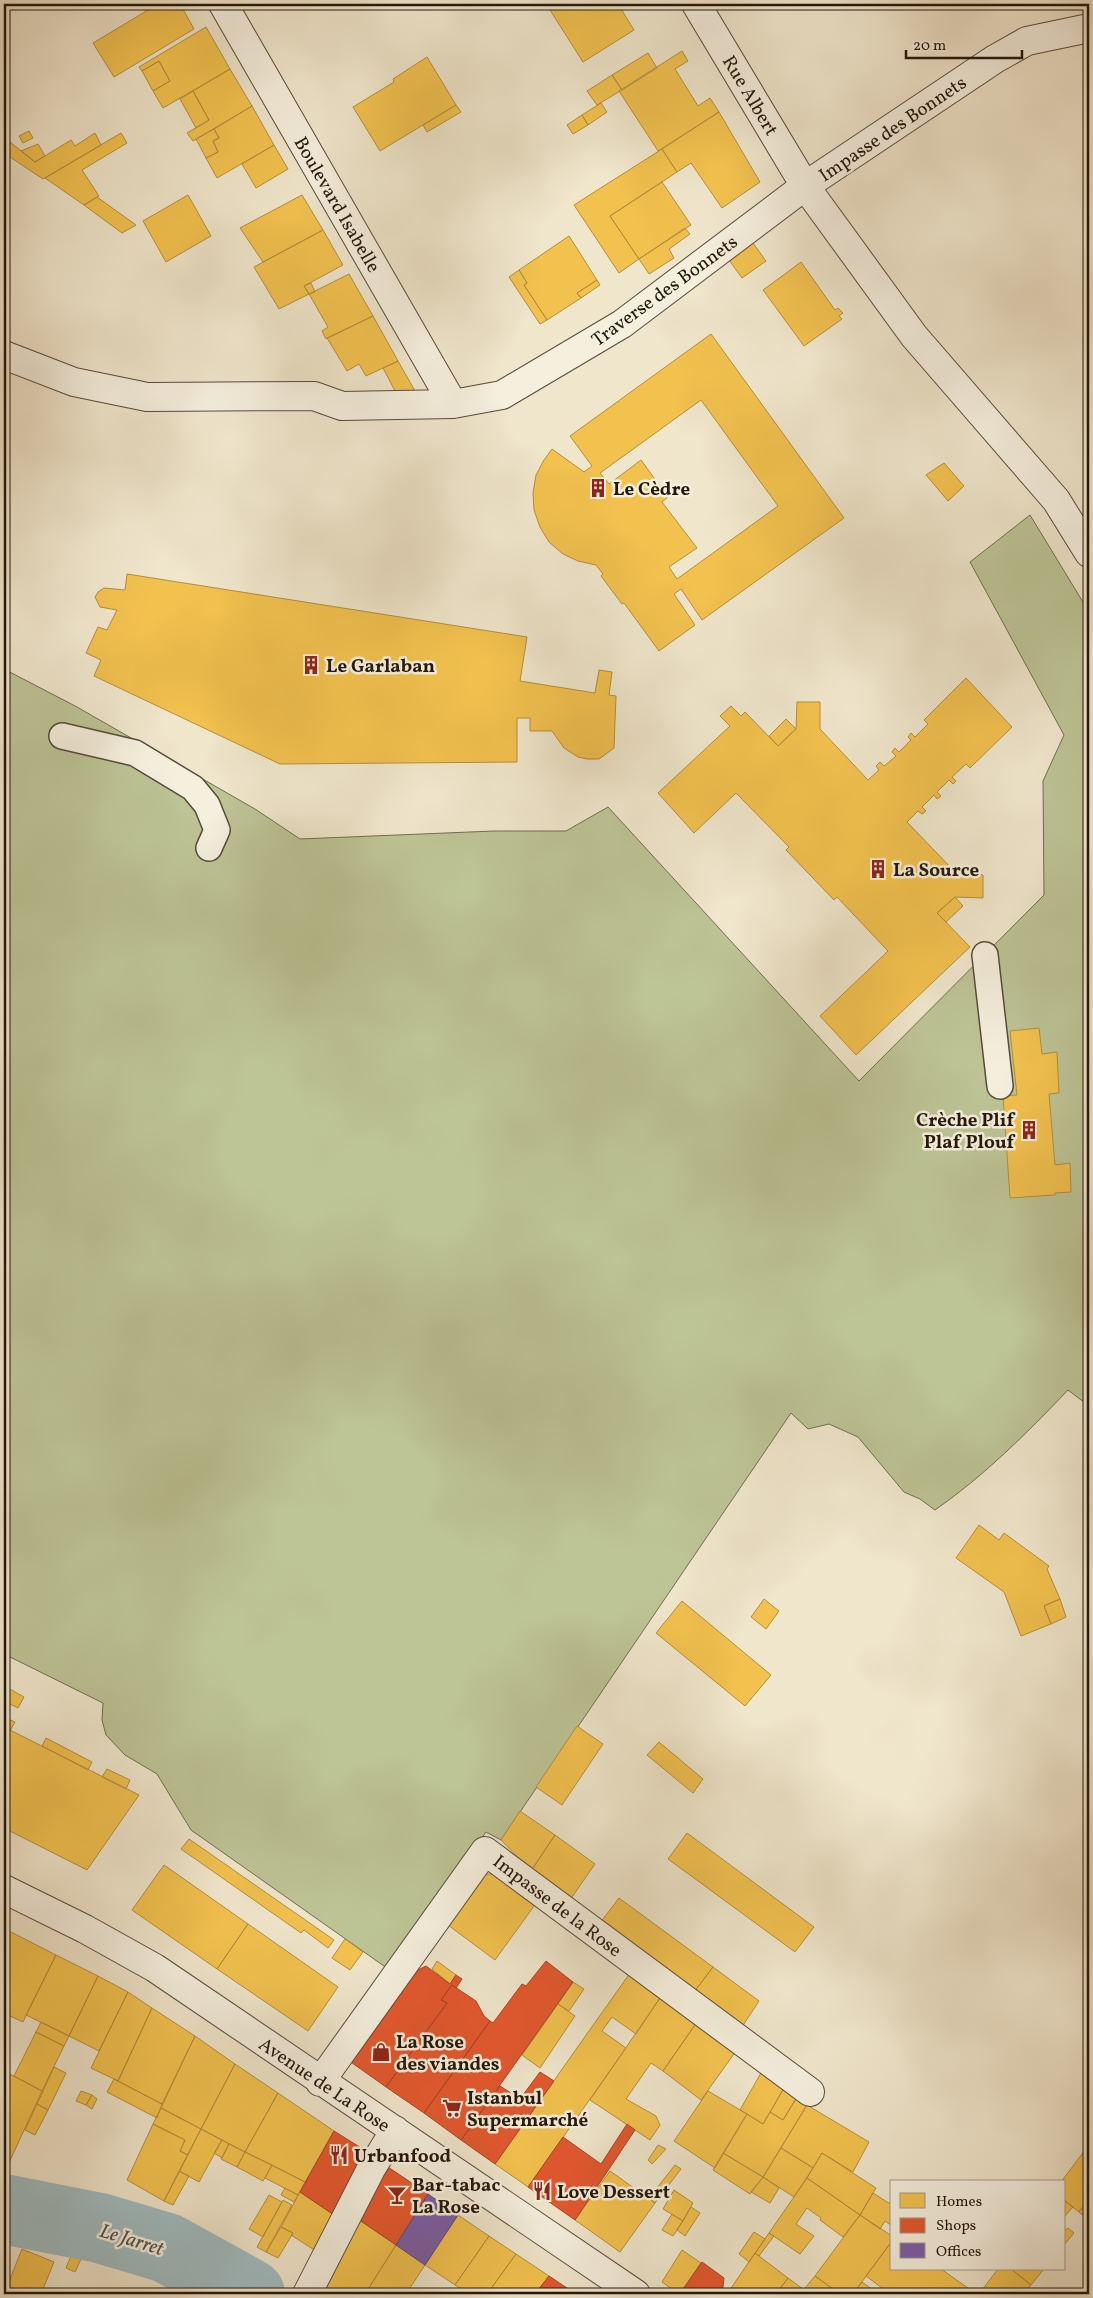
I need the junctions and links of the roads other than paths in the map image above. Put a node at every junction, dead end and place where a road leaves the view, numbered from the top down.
1 (223, 4) edge
2 (696, 4) edge
3 (1089, 28) edge
4 (805, 186) junction
5 (4, 355) edge
6 (453, 404) junction
7 (1089, 553) edge
8 (62, 736) dead end
9 (209, 848) dead end
10 (985, 955) dead end
11 (1000, 1086) dead end
12 (4, 1889) edge
13 (320, 2082) junction
14 (810, 2092) dead end
15 (395, 2130) junction
16 (307, 2294) edge
17 (636, 2294) edge

1 - 6 street, Boulevard Isabelle
2 - 4 street, Rue Albert
3 - 4 street, Impasse des Bonnets
4 - 6 street, Traverse des Bonnets
4 - 7 street
5 - 6 street, Traverse des Bonnets
8 - 9 street
10 - 11 street
12 - 13 street, Avenue de La Rose
13 - 14 street, Impasse de la Rose
13 - 15 street, Avenue de La Rose
15 - 16 street
15 - 17 street, Avenue de La Rose

